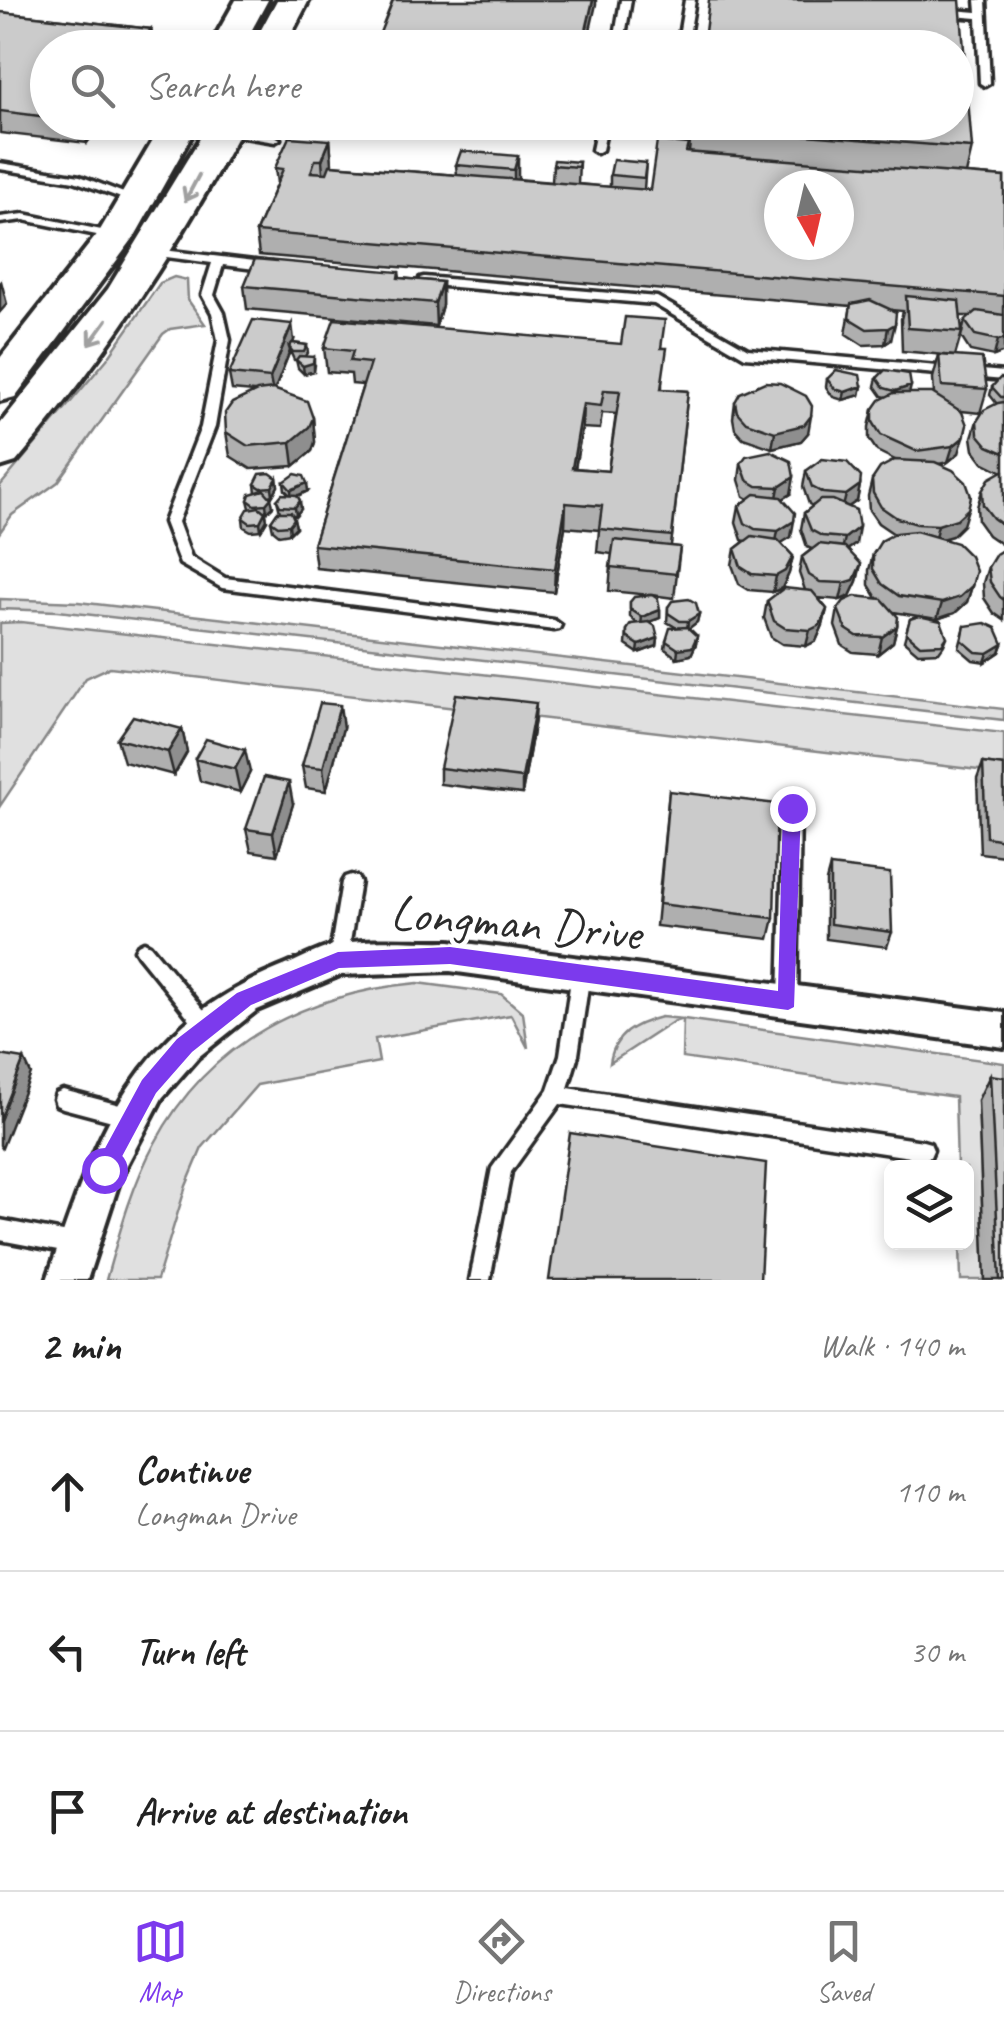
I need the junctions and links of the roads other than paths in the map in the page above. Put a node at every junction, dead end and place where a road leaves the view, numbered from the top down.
1 (252, 0) edge
2 (292, 0) edge
3 (626, 0) edge
4 (690, 0) edge
5 (982, 0) edge
6 (924, 11) edge
7 (982, 15) junction
8 (235, 30) edge
9 (277, 30) edge
10 (621, 30) edge
11 (685, 30) edge
12 (985, 83) dead end
13 (172, 140) edge
14 (218, 140) edge
15 (600, 140) edge
16 (598, 150) dead end
17 (0, 166) edge
18 (138, 201) junction
19 (0, 220) edge
20 (116, 236) junction
21 (155, 253) junction
22 (218, 262) junction
23 (294, 269) edge
24 (409, 280) edge
25 (1004, 376) edge
26 (0, 387) edge
27 (0, 452) edge
28 (554, 625) dead end
29 (792, 808) dead end
30 (351, 882) dead end
31 (144, 950) dead end
32 (338, 960) junction
33 (581, 974) junction
34 (788, 1001) junction
35 (207, 1027) junction
36 (1004, 1030) edge
37 (556, 1094) junction
38 (63, 1099) dead end
39 (131, 1116) junction
40 (923, 1150) dead end
41 (0, 1230) edge
42 (79, 1245) junction
43 (67, 1280) edge
44 (480, 1280) edge

1 - 8 highway
2 - 9 highway
3 - 10 lane
4 - 11 lane
5 - 7 lane
6 - 7 lane
7 - 12 lane
13 - 18 highway
14 -> 21 highway
15 - 16 lane
17 - 18 lane
18 - 20 highway
19 - 20 lane
20 - 26 highway
21 - 22 lane
21 -> 27 highway
22 - 23 lane
22 - 28 lane
24 - 25 lane
29 - 34 lane
30 - 32 lane
31 - 35 lane
32 - 33 street, Longman Drive
32 - 35 street, Longman Drive
33 - 34 street, Longman Drive
33 - 37 lane
34 - 36 street, Longman Drive
35 - 39 street, Longman Drive
37 - 40 lane
37 - 44 lane
38 - 39 lane
39 - 42 street, Longman Drive
41 - 42 lane
42 - 43 street, Longman Drive

